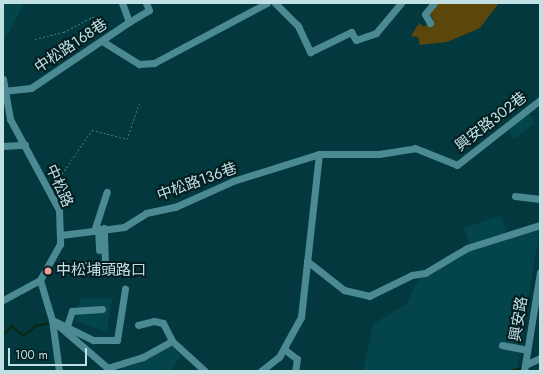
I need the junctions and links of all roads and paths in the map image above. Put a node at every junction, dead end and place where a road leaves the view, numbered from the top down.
1 (122, 3) edge
2 (146, 3) edge
3 (267, 3) edge
4 (275, 3) edge
5 (401, 3) edge
6 (434, 3) edge
7 (129, 22) junction
8 (430, 23) dead end
9 (111, 35) junction
10 (35, 39) dead end
11 (102, 41) junction
12 (3, 79) edge
13 (4, 90) edge
14 (540, 100) edge
15 (140, 102) dead end
16 (24, 145) junction
17 (3, 146) edge
18 (319, 154) junction
19 (50, 190) junction
20 (107, 192) dead end
21 (515, 196) dead end
22 (540, 199) edge
23 (540, 225) edge
24 (99, 228) junction
25 (62, 235) junction
26 (99, 250) dead end
27 (307, 262) junction
28 (86, 265) dead end
29 (540, 272) edge
30 (40, 280) junction
31 (125, 289) dead end
32 (3, 300) edge
33 (102, 309) dead end
34 (52, 320) junction
35 (138, 325) dead end
36 (67, 326) junction
37 (172, 341) junction
38 (502, 345) dead end
39 (284, 349) junction
40 (527, 350) junction
41 (540, 358) edge
42 (524, 368) edge
43 (109, 369) edge
44 (59, 371) edge
45 (205, 371) edge
46 (261, 371) edge
47 (295, 371) edge

1 - 7 street, 中松路168巷
2 - 7 street
3 - 11 street
4 - 5 street
6 - 8 street
7 - 9 street, 中松路168巷
9 - 10 path
9 - 11 street, 中松路168巷
11 - 13 street, 中松路168巷
12 - 13 street, 中松路
13 - 16 street, 中松路
14 - 18 street, 興安路302巷
15 - 19 path
16 - 17 street
16 - 19 street, 中松路
18 - 24 street, 中松路136巷
18 - 27 street
19 - 25 street, 中松路
20 - 24 street
21 - 22 street
23 - 27 street
24 - 25 street, 中松路136巷
24 - 26 street
24 - 28 street
25 - 30 street, 中松路
27 - 39 street
29 - 40 street, 興安路
30 - 32 street
30 - 34 street
31 - 36 street
33 - 36 street
34 - 36 street
34 - 43 street
34 - 44 street
35 - 37 street
37 - 43 street
37 - 45 street
38 - 40 street
39 - 46 street
39 - 47 street
40 - 42 street, 興安路
41 - 42 street

